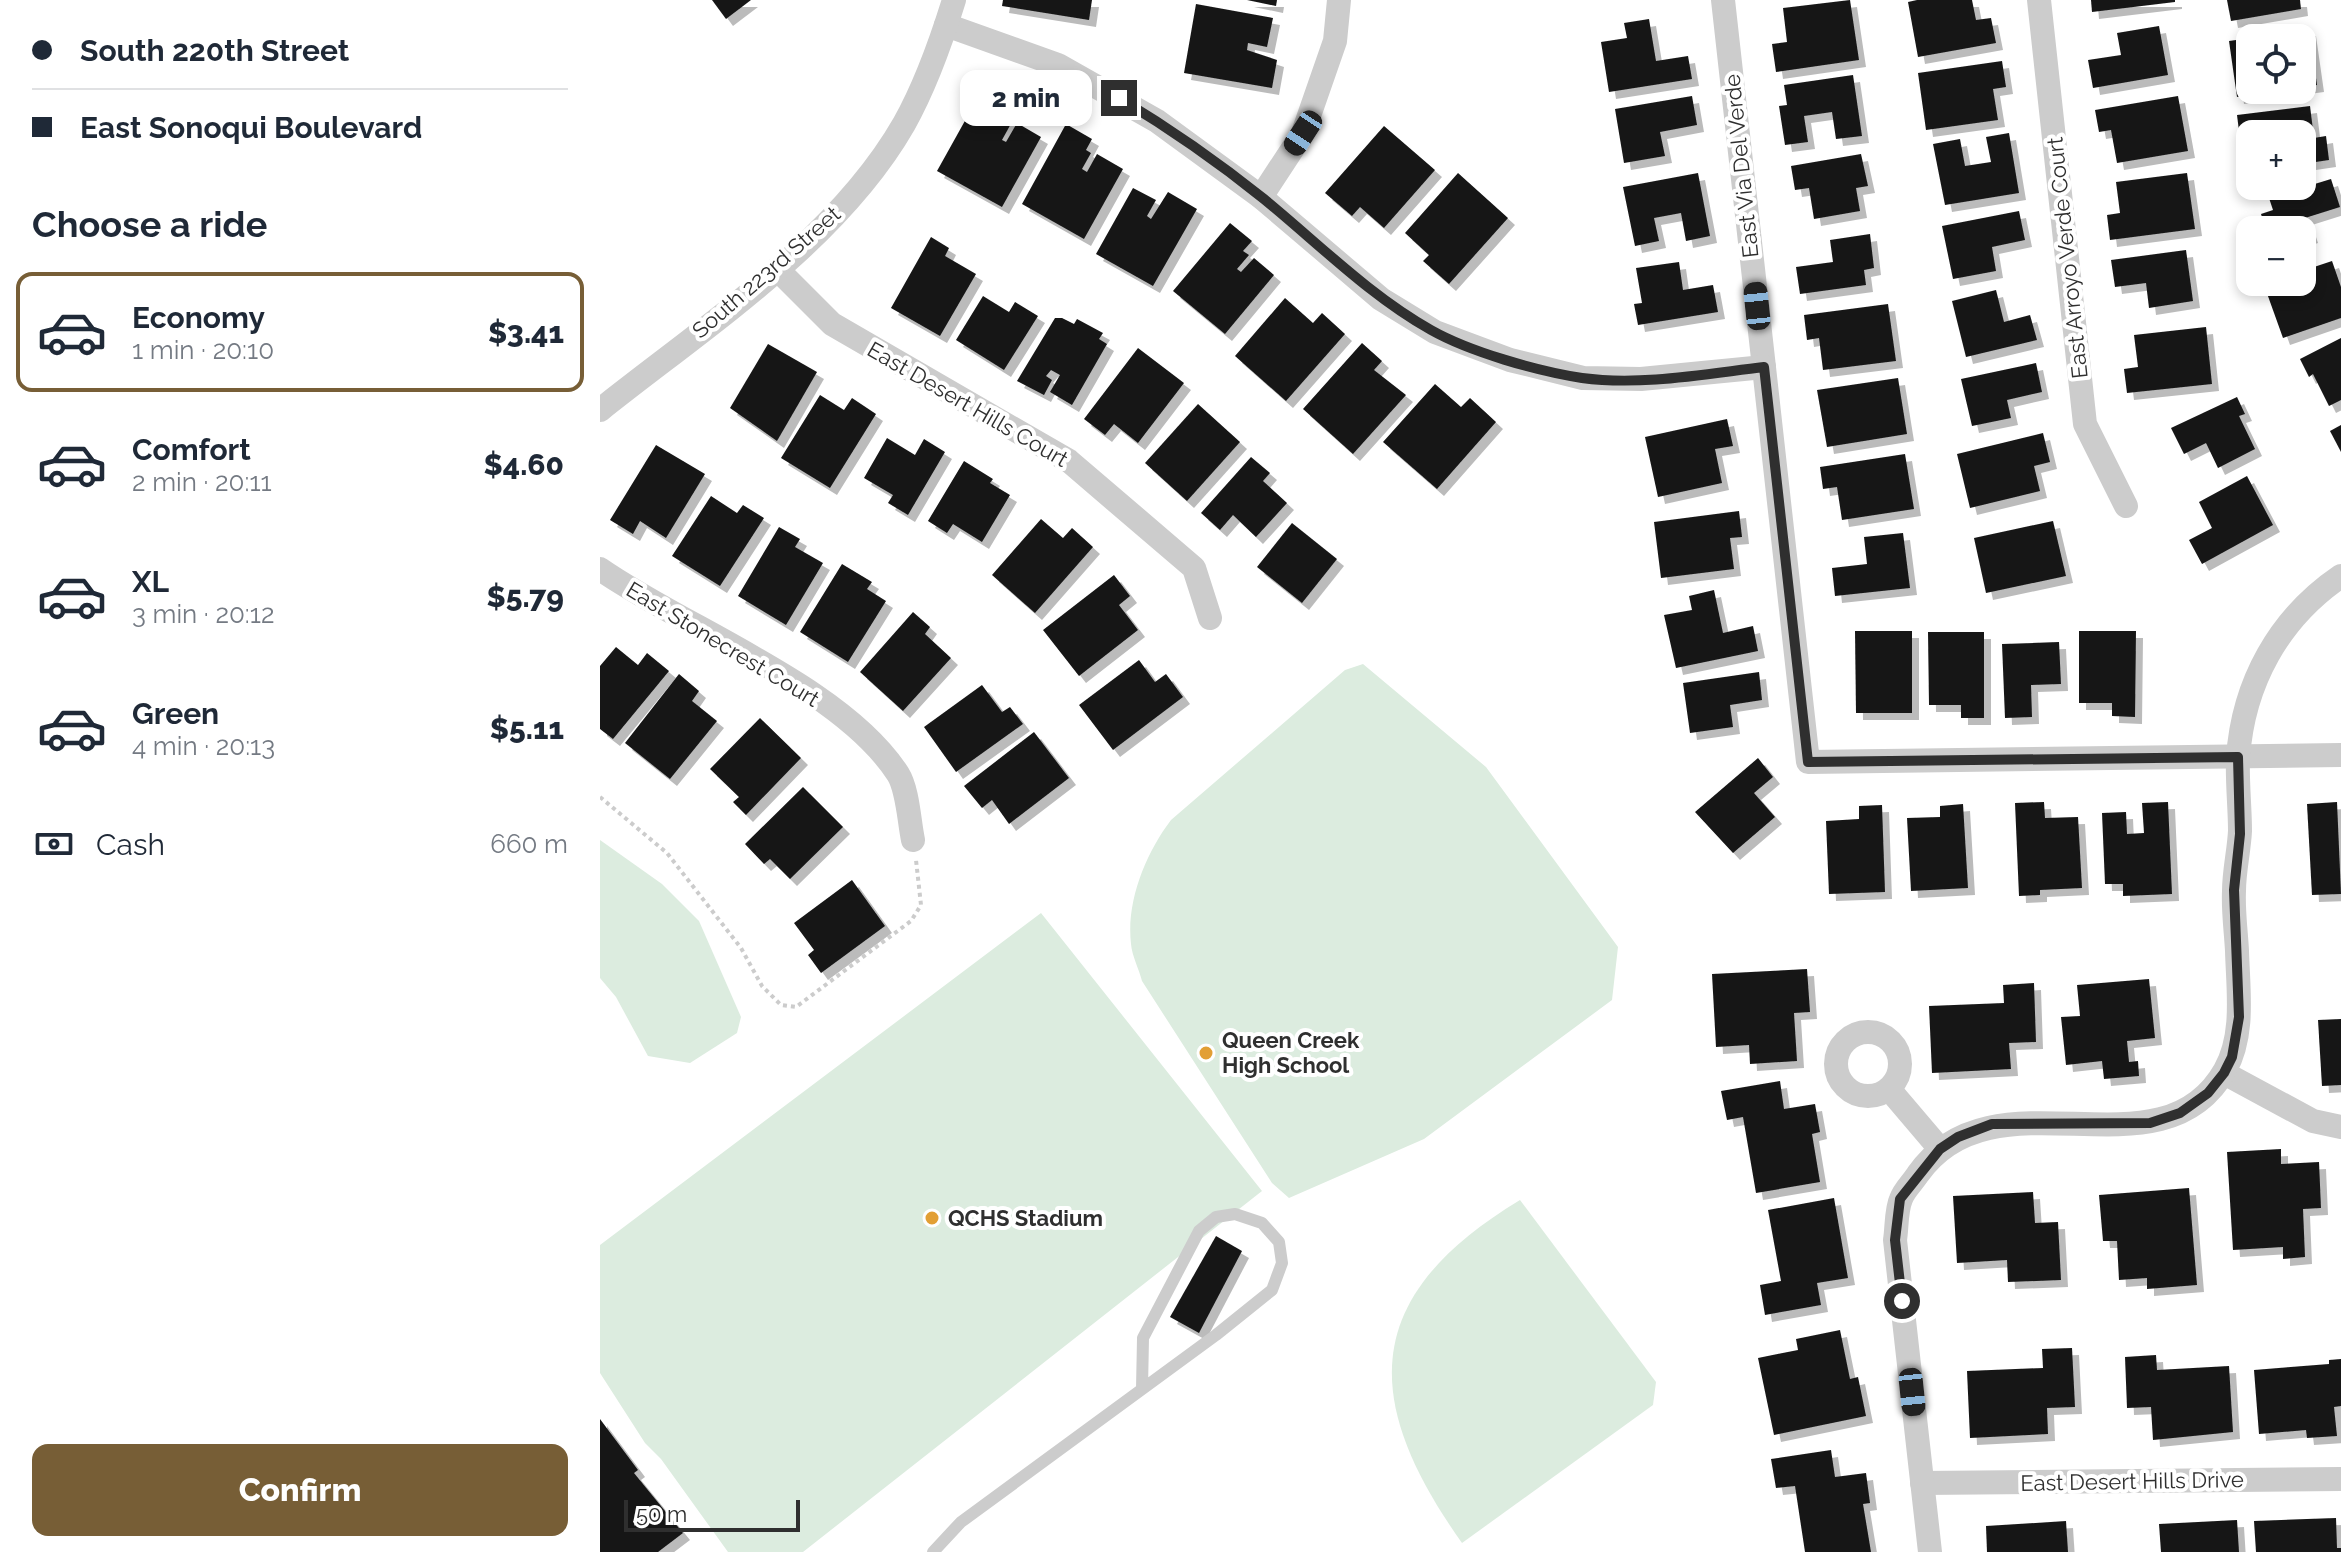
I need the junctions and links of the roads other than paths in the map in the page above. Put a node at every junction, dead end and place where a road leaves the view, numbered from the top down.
1 (954, 0) edge
2 (1339, 0) edge
3 (1723, 0) edge
4 (2039, 0) edge
5 (946, 25) junction
6 (1261, 197) junction
7 (777, 269) junction
8 (1764, 367) junction
9 (600, 410) edge
10 (2126, 506) dead end
11 (600, 569) edge
12 (2341, 576) edge
13 (1210, 618) dead end
14 (2341, 755) edge
15 (2238, 757) junction
16 (913, 840) road end
17 (2224, 1073) junction
18 (1889, 1089) dead end
19 (2341, 1127) edge
20 (1940, 1149) junction
21 (1142, 1389) junction
22 (2341, 1479) edge
23 (1922, 1483) junction
24 (933, 1552) edge
25 (1930, 1552) edge

1 - 5 street, South 223rd Street
2 - 6 street
3 - 8 street, East Via Del Verde
4 - 10 street, East Arroyo Verde Court
5 - 6 street
5 - 7 street, South 223rd Street
6 - 8 street
7 - 9 street, South 223rd Street
7 - 13 street, East Desert Hills Court
8 - 15 street, East Via Del Verde
11 - 16 street, East Stonecrest Court
12 - 15 street
14 - 15 street
15 - 17 street
17 - 19 street
17 - 20 street
18 - 20 street
20 - 23 street
21 - 21 lane
21 - 24 lane
22 - 23 street, East Desert Hills Drive
23 - 25 street

